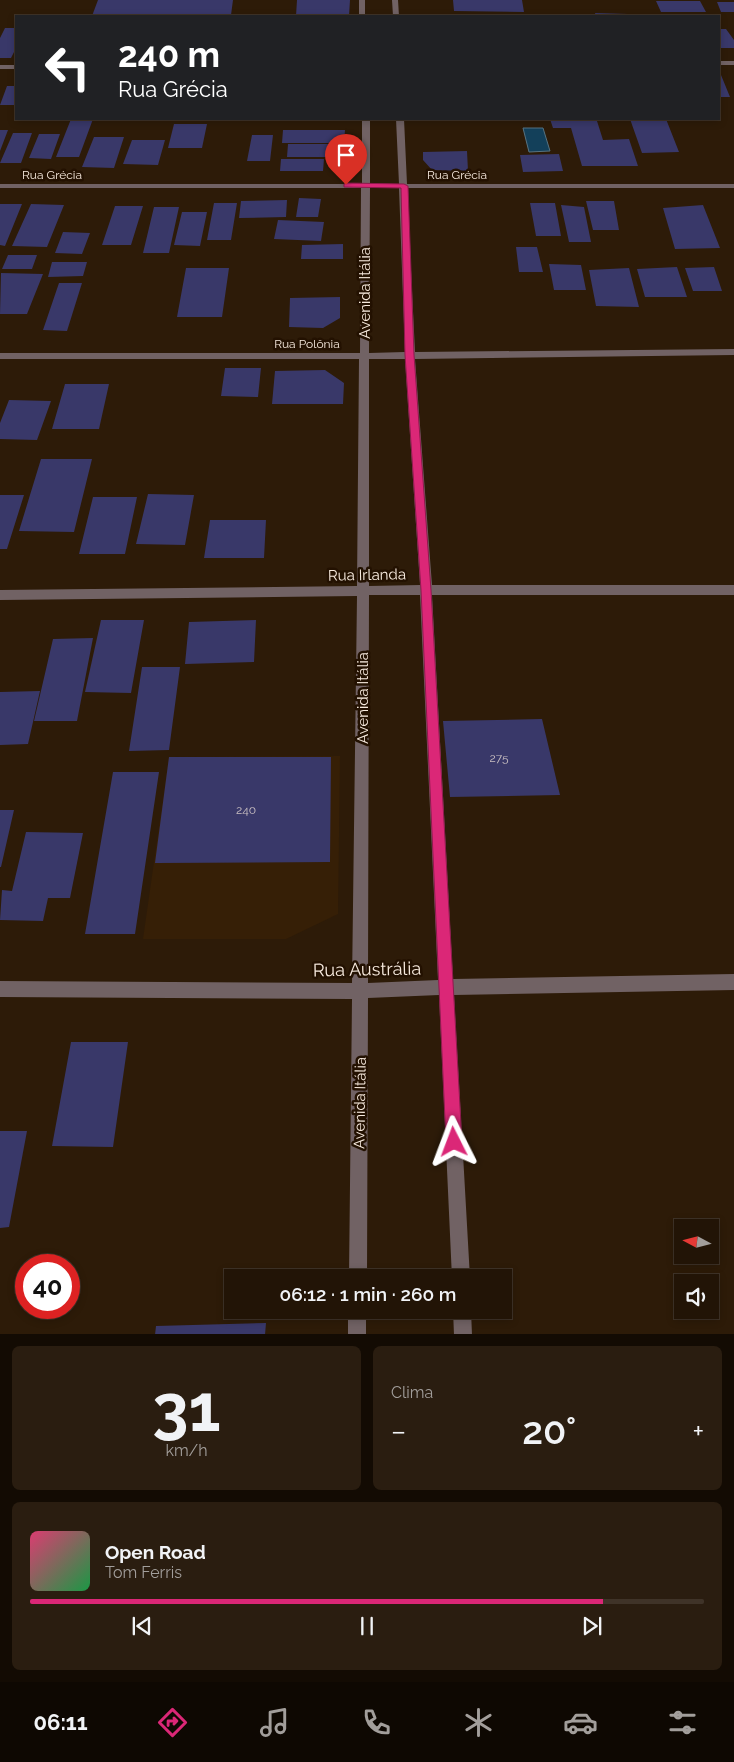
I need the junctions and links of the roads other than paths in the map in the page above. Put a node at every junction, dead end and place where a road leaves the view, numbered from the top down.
1 (362, 0) edge
2 (395, 0) edge
3 (362, 15) edge
4 (396, 15) edge
5 (720, 63) edge
6 (734, 63) edge
7 (0, 67) edge
8 (15, 67) edge
9 (366, 120) edge
10 (400, 120) edge
11 (365, 185) junction
12 (0, 186) edge
13 (404, 186) junction
14 (734, 186) edge
15 (734, 352) edge
16 (410, 355) junction
17 (0, 356) edge
18 (365, 356) junction
19 (426, 590) junction
20 (734, 590) edge
21 (364, 591) junction
22 (0, 595) edge
23 (734, 982) edge
24 (447, 987) junction
25 (0, 989) edge
26 (361, 991) junction
27 (358, 1269) edge
28 (460, 1269) edge
29 (357, 1319) edge
30 (462, 1319) edge
31 (357, 1334) edge
32 (463, 1334) edge

1 - 3 street
2 - 4 street
5 - 6 street
7 - 8 street
9 - 11 street, Avenida Itália
10 - 13 street
11 - 12 street, Rua Grécia
11 - 13 street, Rua Grécia
11 - 18 street, Avenida Itália
13 - 14 street, Rua Grécia
13 - 16 street
15 - 16 street, Rua Polônia
16 - 18 street, Rua Polônia
16 - 19 street
17 - 18 street, Rua Polônia
18 - 21 street, Avenida Itália
19 - 20 street, Rua Irlanda
19 - 21 street, Rua Irlanda
19 - 24 street
21 - 22 street, Rua Irlanda
21 - 26 street, Avenida Itália
23 - 24 street, Rua Austrália
24 - 26 street, Rua Austrália
24 - 28 street
25 - 26 street, Rua Austrália
26 - 27 street, Avenida Itália
29 - 31 street
30 - 32 street

